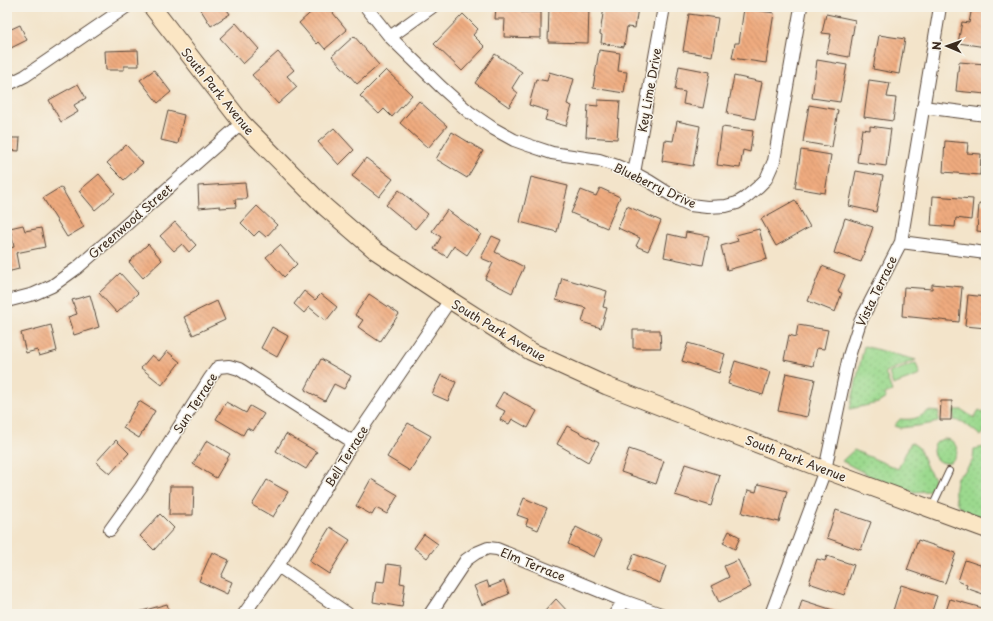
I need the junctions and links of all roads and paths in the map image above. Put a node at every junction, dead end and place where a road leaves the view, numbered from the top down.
1 (126, 7) edge
2 (152, 7) edge
3 (366, 7) edge
4 (432, 7) edge
5 (664, 7) edge
6 (801, 7) edge
7 (940, 7) edge
8 (390, 37) junction
9 (7, 85) edge
10 (923, 107) junction
11 (986, 115) edge
12 (242, 123) junction
13 (634, 173) junction
14 (900, 242) junction
15 (986, 253) edge
16 (450, 300) junction
17 (7, 301) edge
18 (354, 442) junction
19 (825, 470) junction
20 (949, 471) dead end
21 (932, 508) junction
22 (986, 529) edge
23 (110, 530) dead end
24 (278, 566) junction
25 (624, 601) junction
26 (244, 614) edge
27 (348, 614) edge
28 (430, 614) edge
29 (616, 614) edge
30 (661, 614) edge
31 (771, 614) edge

1 - 9 street
2 - 12 street, South Park Avenue
3 - 8 street, Blueberry Drive
4 - 8 street
5 - 13 street, Key Lime Drive
6 - 13 street, Blueberry Drive
7 - 10 street, Vista Terrace
8 - 13 street, Blueberry Drive
10 - 11 street
10 - 14 street, Vista Terrace
12 - 16 street, South Park Avenue
12 - 17 street, Greenwood Street
14 - 15 street
14 - 19 street, Vista Terrace
16 - 18 street, Bell Terrace
16 - 19 street, South Park Avenue
18 - 23 street, Sun Terrace
18 - 24 street, Bell Terrace
19 - 21 street, South Park Avenue
19 - 31 street, Vista Terrace
20 - 21 lane
21 - 22 street, South Park Avenue
24 - 26 street, Bell Terrace
24 - 27 street
25 - 28 street, Elm Terrace
25 - 29 street
25 - 30 street, Elm Terrace

